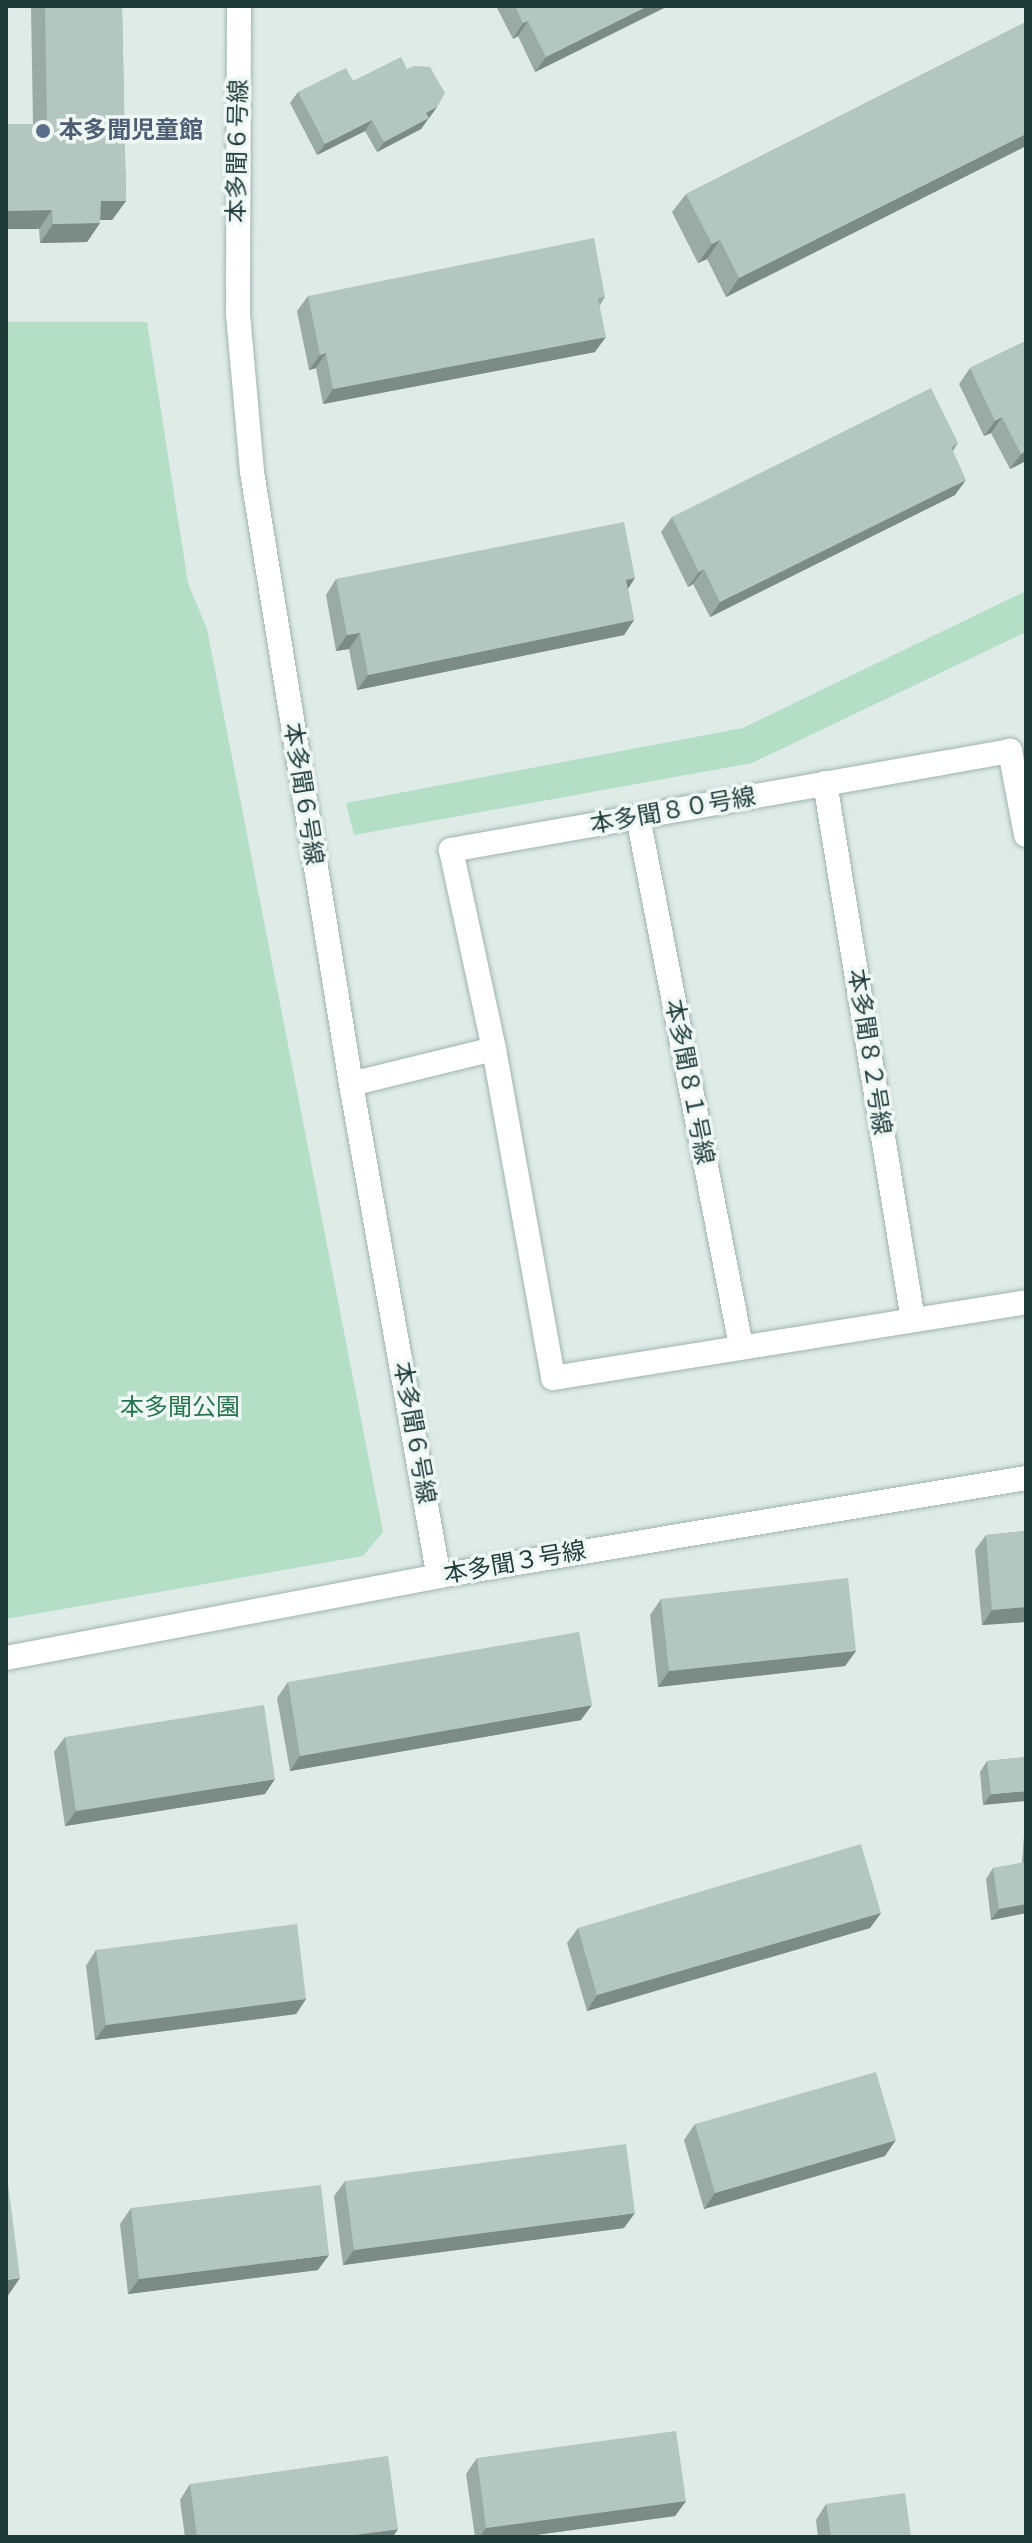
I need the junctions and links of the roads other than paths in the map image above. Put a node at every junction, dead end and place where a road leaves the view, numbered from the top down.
1 (239, 6) edge
2 (825, 783) junction
3 (638, 817) junction
4 (1026, 835) edge
5 (494, 1049) junction
6 (351, 1084) junction
7 (1026, 1302) edge
8 (913, 1320) junction
9 (741, 1346) junction
10 (1026, 1478) edge
11 (439, 1576) junction
12 (6, 1658) edge

1 - 6 street, 本多聞６号線
2 - 3 street, 本多聞８０号線
2 - 4 street, 本多聞８０号線
2 - 8 street, 本多聞８２号線
3 - 5 street, 本多聞８０号線
3 - 9 street, 本多聞８１号線
5 - 6 street
5 - 9 street, 本多聞８０号線
6 - 11 street, 本多聞６号線
7 - 8 street, 本多聞８０号線
8 - 9 street, 本多聞８０号線
10 - 11 street, 本多聞３号線
11 - 12 street, 本多聞３号線

